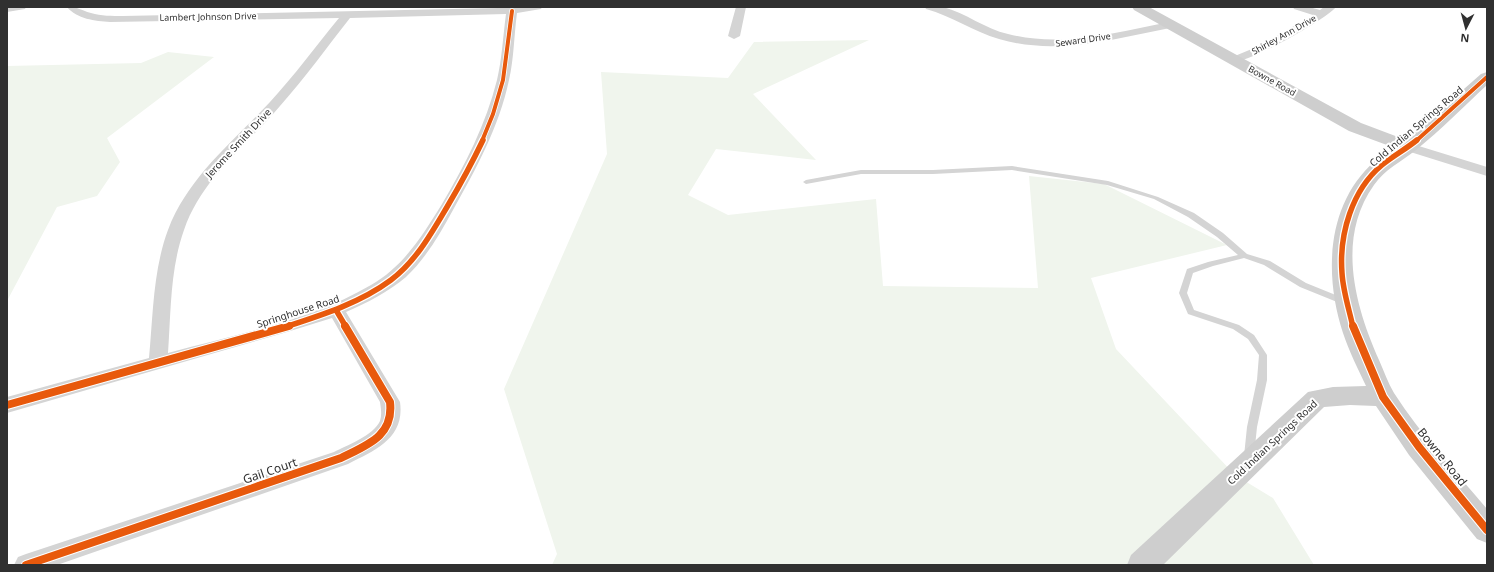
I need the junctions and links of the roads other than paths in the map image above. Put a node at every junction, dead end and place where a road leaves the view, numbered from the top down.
1 (21, 7) edge
2 (72, 7) edge
3 (537, 7) edge
4 (741, 7) edge
5 (930, 7) edge
6 (1139, 7) edge
7 (1298, 7) edge
8 (7, 9) edge
9 (512, 10) junction
10 (1327, 10) edge
11 (347, 14) junction
12 (1170, 25) junction
13 (734, 36) dead end
14 (1234, 60) junction
15 (1487, 78) edge
16 (1409, 147) junction
17 (1487, 172) edge
18 (806, 182) dead end
19 (1244, 256) junction
20 (1348, 303) junction
21 (336, 310) junction
22 (158, 362) junction
23 (1383, 397) junction
24 (7, 404) edge
25 (1248, 464) junction
26 (1487, 530) edge
27 (26, 565) edge
28 (1142, 565) edge

1 - 8 street
2 - 11 street, Lambert Johnson Drive
3 - 9 street, Lambert Johnson Drive
4 - 13 street
5 - 12 street, Seward Drive
6 - 12 street, Bowne Road
7 - 10 street
9 - 11 street, Lambert Johnson Drive
9 - 21 street, Springhouse Road
10 - 14 street, Shirley Ann Drive
11 - 22 street, Jerome Smith Drive
12 - 14 street, Bowne Road
14 - 16 street, Bowne Road
15 - 16 street, Cold Indian Springs Road
16 - 17 street
16 - 20 street, Cold Indian Springs Road
18 - 19 lane
19 - 20 lane
19 - 25 lane
20 - 23 street, Cold Indian Springs Road
21 - 22 street, Springhouse Road
21 - 27 street, Gail Court
22 - 24 street, Springhouse Road
23 - 25 street, Cold Indian Springs Road
23 - 26 street, Bowne Road
25 - 28 street, Cold Indian Springs Road

